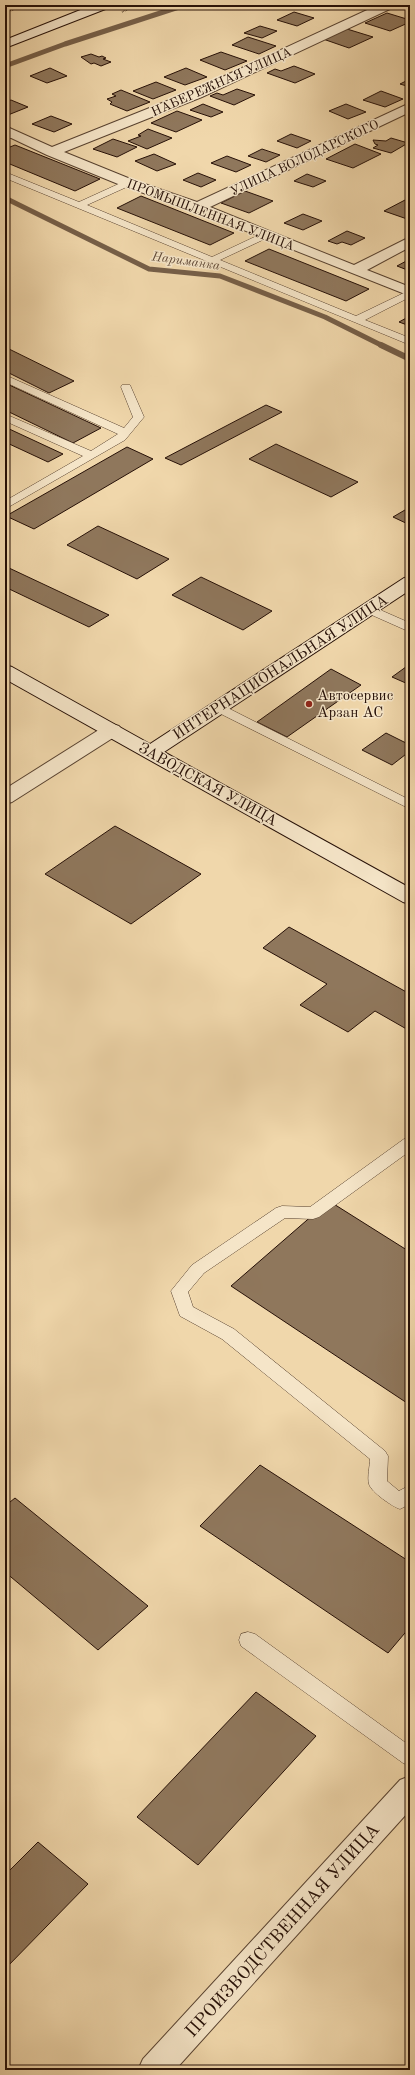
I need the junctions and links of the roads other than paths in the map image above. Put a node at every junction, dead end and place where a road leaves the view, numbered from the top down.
1 (104, 5) edge
2 (388, 5) edge
3 (5, 44) edge
4 (410, 107) edge
5 (8, 134) edge
6 (52, 152) junction
7 (5, 175) edge
8 (128, 183) junction
9 (78, 206) junction
10 (198, 206) junction
11 (266, 235) junction
12 (410, 242) edge
13 (211, 261) junction
14 (355, 270) junction
15 (410, 292) edge
16 (359, 319) junction
17 (410, 342) edge
18 (5, 378) edge
19 (126, 387) dead end
20 (5, 417) edge
21 (125, 433) junction
22 (91, 455) junction
23 (5, 506) edge
24 (410, 582) edge
25 (369, 609) junction
26 (410, 628) edge
27 (5, 671) edge
28 (218, 707) junction
29 (112, 730) junction
30 (150, 752) junction
31 (5, 798) edge
32 (410, 805) edge
33 (410, 897) edge
34 (410, 1143) edge
35 (410, 1492) edge
36 (248, 1640) dead end
37 (410, 1758) edge
38 (410, 1789) edge
39 (154, 2070) edge

1 - 3 street
2 - 6 street, НАБЕРЕЖНАЯ УЛИЦА
4 - 10 street, УЛИЦА ВОЛОДАРСКОГО
5 - 6 street, ПРОМЫШЛЕННАЯ УЛИЦА
6 - 8 street, ПРОМЫШЛЕННАЯ УЛИЦА
7 - 9 lane
8 - 9 lane
8 - 10 street, ПРОМЫШЛЕННАЯ УЛИЦА
9 - 13 lane
10 - 11 street, ПРОМЫШЛЕННАЯ УЛИЦА
11 - 13 lane
11 - 14 street, ПРОМЫШЛЕННАЯ УЛИЦА
12 - 14 street
13 - 16 lane
14 - 15 street, ПРОМЫШЛЕННАЯ УЛИЦА
15 - 16 lane
16 - 17 lane
18 - 21 lane
19 - 21 lane
20 - 22 lane
21 - 22 lane
22 - 23 lane
24 - 25 street, ИНТЕРНАЦИОНАЛЬНАЯ УЛИЦА
25 - 26 lane
25 - 28 street, ИНТЕРНАЦИОНАЛЬНАЯ УЛИЦА
27 - 29 street, ЗАВОДСКАЯ УЛИЦА
28 - 30 street, ИНТЕРНАЦИОНАЛЬНАЯ УЛИЦА
28 - 32 lane
29 - 30 street, ЗАВОДСКАЯ УЛИЦА
29 - 31 street
30 - 33 street, ЗАВОДСКАЯ УЛИЦА
34 - 35 lane
36 - 37 lane
38 - 39 street, ПРОИЗВОДСТВЕННАЯ УЛИЦА

